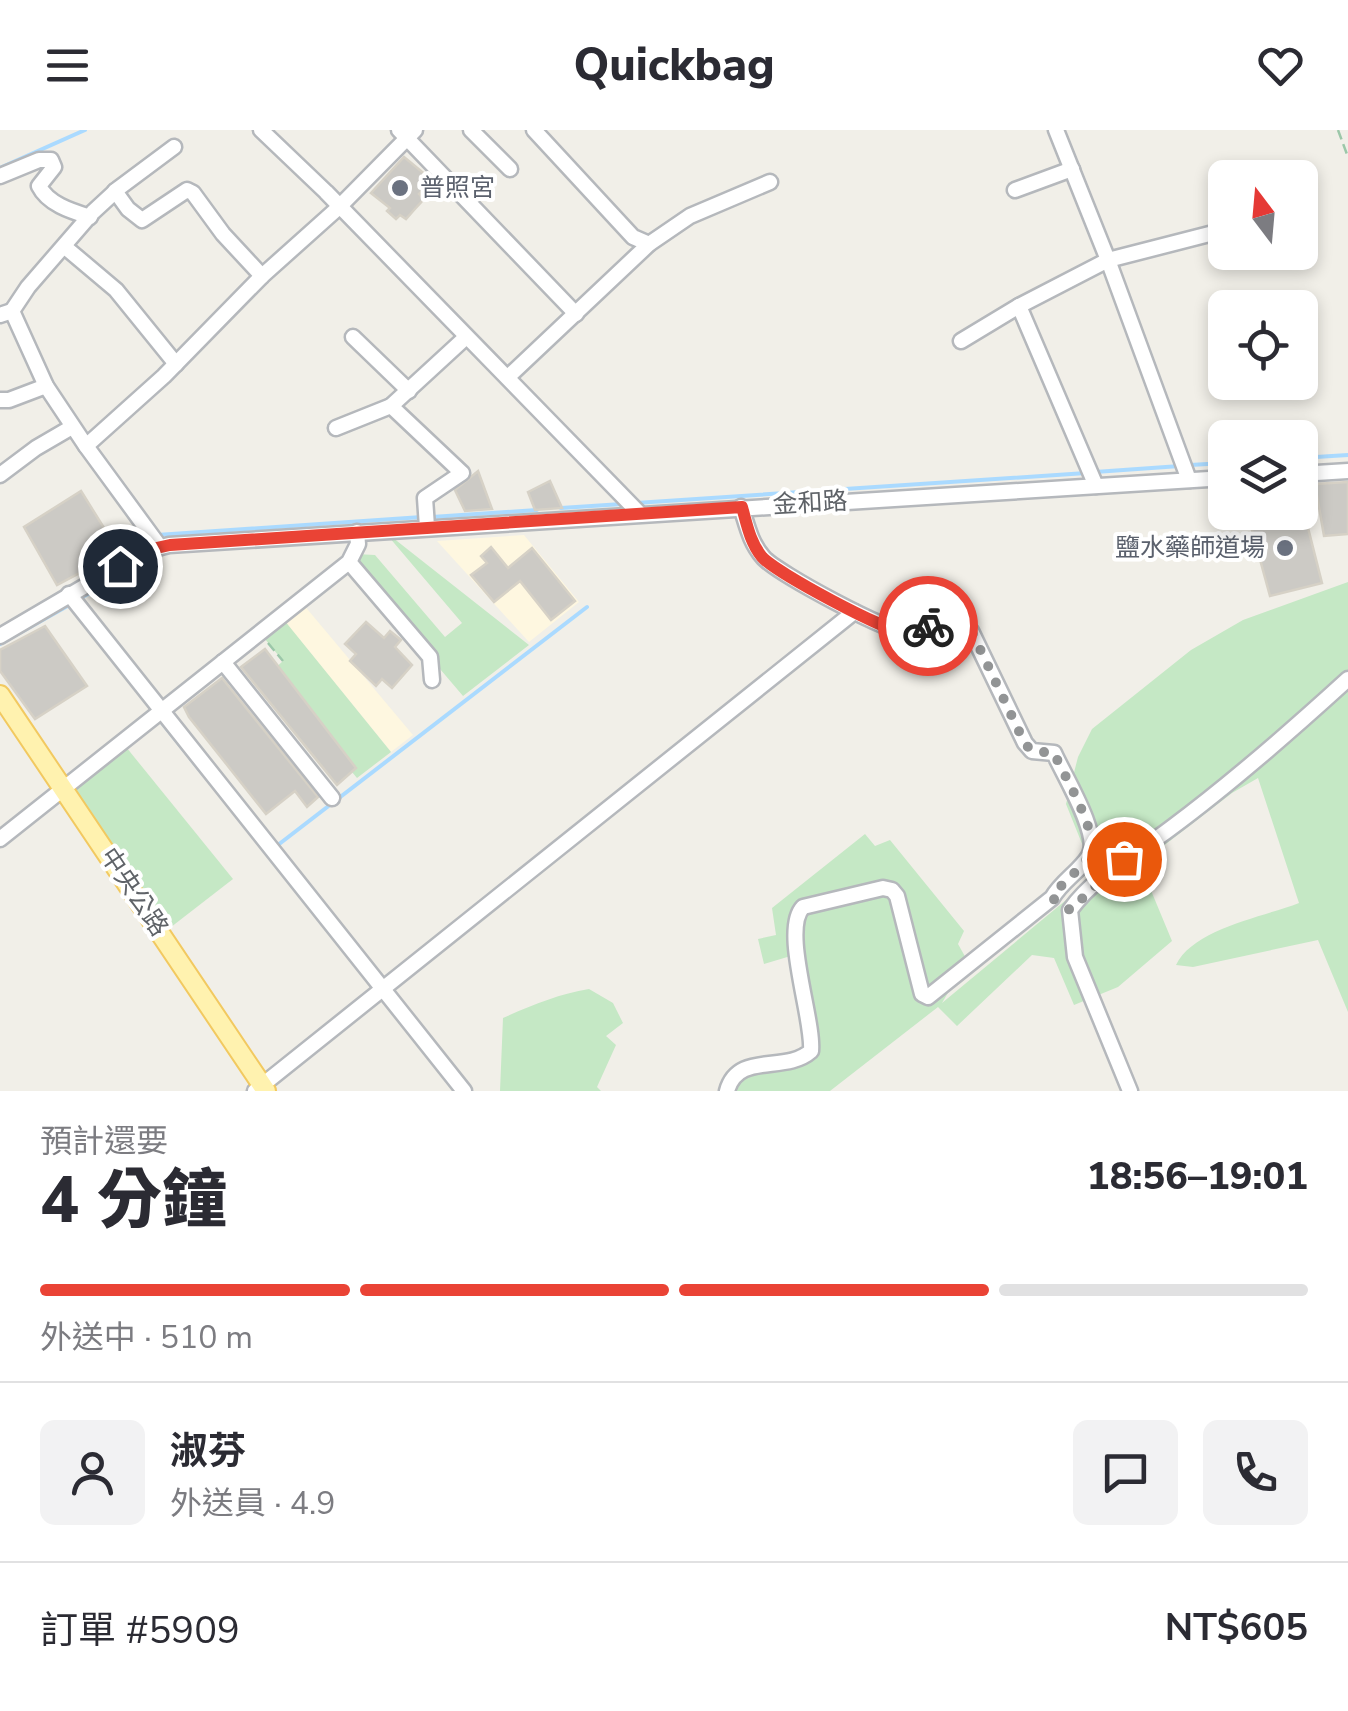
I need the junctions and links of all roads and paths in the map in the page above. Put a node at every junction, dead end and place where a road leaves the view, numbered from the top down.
1 (261, 130) edge
2 (471, 130) edge
3 (534, 130) edge
4 (1056, 130) edge
5 (1338, 130) edge
6 (407, 133) edge
7 (174, 147) dead end
8 (1348, 157) edge
9 (510, 169) dead end
10 (1072, 169) junction
11 (0, 176) edge
12 (770, 182) dead end
13 (1016, 190) dead end
14 (116, 191) junction
15 (338, 208) junction
16 (90, 217) junction
17 (1208, 234) edge
18 (649, 244) junction
19 (65, 247) junction
20 (1108, 260) junction
21 (262, 276) junction
22 (1019, 306) junction
23 (6, 313) edge
24 (576, 314) junction
25 (354, 336) dead end
26 (465, 338) junction
27 (961, 341) dead end
28 (176, 364) junction
29 (508, 378) junction
30 (46, 386) junction
31 (409, 390) junction
32 (0, 400) edge
33 (391, 406) junction
34 (72, 426) junction
35 (336, 428) dead end
36 (86, 446) junction
37 (1348, 471) edge
38 (1318, 473) edge
39 (0, 475) edge
40 (1208, 479) edge
41 (1189, 480) junction
42 (1096, 486) junction
43 (742, 507) junction
44 (639, 514) junction
45 (427, 527) junction
46 (356, 532) junction
47 (160, 546) junction
48 (348, 562) junction
49 (69, 594) junction
50 (854, 612) junction
51 (260, 633) junction
52 (0, 636) edge
53 (283, 661) dead end
54 (221, 664) junction
55 (1348, 679) edge
56 (432, 680) dead end
57 (0, 694) edge
58 (160, 712) junction
59 (65, 788) junction
60 (332, 798) dead end
61 (0, 839) edge
62 (1052, 898) junction
63 (1070, 910) junction
64 (382, 988) junction
65 (261, 1089) edge
66 (464, 1091) edge
67 (727, 1091) edge
68 (1130, 1091) edge

1 - 15 street
2 - 9 street
3 - 18 street
4 - 10 street
5 - 8 path
6 - 15 street
6 - 24 street
7 - 14 street
10 - 13 street
10 - 20 street
11 - 16 street
12 - 18 street
14 - 16 street
14 - 21 street
15 - 21 street
15 - 26 street
16 - 19 street
17 - 20 street
18 - 24 street
19 - 23 street
19 - 28 street
20 - 22 street
20 - 41 street
21 - 28 street
22 - 27 street
22 - 42 street
23 - 30 street
24 - 29 street
25 - 31 street
26 - 29 street
26 - 31 street
28 - 36 street
29 - 44 street
30 - 32 street
30 - 34 street
31 - 33 street
33 - 35 street
33 - 45 street
34 - 36 street
34 - 39 street
36 - 47 street
37 - 38 street
40 - 41 street, 金和路
41 - 42 street, 金和路
42 - 43 street, 金和路
43 - 44 street, 金和路
43 - 50 street
44 - 45 street, 金和路
45 - 46 street, 金和路
46 - 47 street, 金和路
46 - 48 street
47 - 49 street, 金和路
48 - 51 street
48 - 56 street
49 - 52 street, 金和路
49 - 58 street
50 - 62 street
50 - 64 street
51 - 53 path
51 - 54 street
54 - 58 street
54 - 60 street
55 - 63 street
57 - 59 main road, 中央公路
58 - 59 street
58 - 64 street
59 - 61 street
59 - 65 main road, 中央公路
62 - 63 street
62 - 67 street
63 - 68 street
64 - 65 street
64 - 66 street

